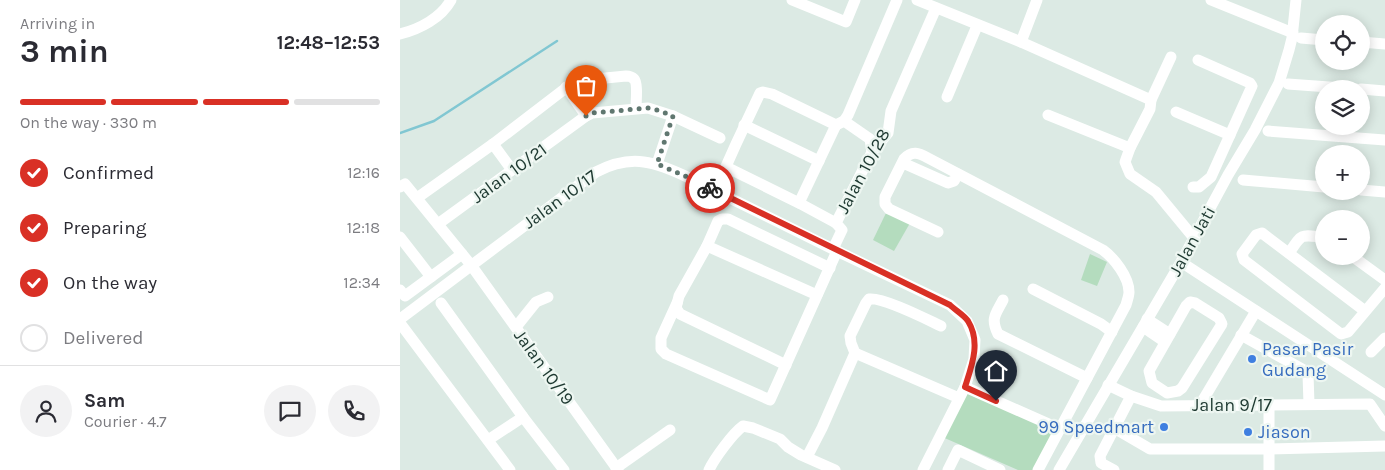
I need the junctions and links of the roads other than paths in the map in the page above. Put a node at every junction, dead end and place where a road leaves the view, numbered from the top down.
1 (450, 0) edge
2 (792, 0) edge
3 (855, 0) edge
4 (897, 0) edge
5 (917, 0) edge
6 (1037, 0) edge
7 (1211, 0) edge
8 (1296, 0) edge
9 (936, 8) junction
10 (977, 26) junction
11 (400, 34) edge
12 (1297, 36) junction
13 (1315, 39) edge
14 (1021, 42) junction
15 (1370, 43) edge
16 (1385, 44) edge
17 (1171, 57) dead end
18 (1198, 60) dead end
19 (1288, 84) dead end
20 (1315, 86) edge
21 (566, 87) junction
22 (1370, 90) edge
23 (1385, 91) edge
24 (947, 97) dead end
25 (1151, 100) junction
26 (636, 108) junction
27 (1176, 112) dead end
28 (1048, 115) dead end
29 (586, 116) junction
30 (673, 116) junction
31 (840, 123) junction
32 (744, 125) junction
33 (1268, 131) dead end
34 (1230, 136) junction
35 (720, 138) dead end
36 (1385, 140) edge
37 (493, 144) junction
38 (1130, 148) junction
39 (872, 152) junction
40 (819, 161) junction
41 (903, 163) junction
42 (657, 164) junction
43 (726, 167) junction
44 (512, 170) junction
45 (958, 174) junction
46 (1244, 180) dead end
47 (1315, 186) edge
48 (400, 187) edge
49 (1193, 187) dead end
50 (715, 191) junction
51 (1370, 191) edge
52 (1385, 192) edge
53 (417, 198) junction
54 (799, 203) junction
55 (438, 224) junction
56 (836, 224) junction
57 (938, 232) dead end
58 (400, 237) edge
59 (1315, 237) edge
60 (1194, 238) junction
61 (707, 246) junction
62 (835, 250) junction
63 (1289, 253) junction
64 (462, 254) junction
65 (1181, 262) junction
66 (471, 265) junction
67 (1364, 265) edge
68 (830, 268) junction
69 (431, 277) junction
70 (1385, 280) edge
71 (1385, 288) edge
72 (1033, 289) dead end
73 (401, 290) edge
74 (817, 295) junction
75 (548, 297) dead end
76 (1003, 300) dead end
77 (442, 303) dead end
78 (677, 303) junction
79 (1256, 311) junction
80 (1365, 311) junction
81 (400, 319) edge
82 (400, 323) edge
83 (1145, 323) junction
84 (941, 326) dead end
85 (516, 327) junction
86 (1112, 332) junction
87 (1242, 335) junction
88 (1168, 338) junction
89 (1385, 338) edge
90 (1371, 352) dead end
91 (855, 353) junction
92 (786, 365) junction
93 (1087, 378) junction
94 (1108, 385) junction
95 (965, 387) junction
96 (1385, 395) edge
97 (1131, 396) junction
98 (959, 398) junction
99 (1309, 404) junction
100 (1365, 404) junction
101 (1200, 406) junction
102 (1269, 406) junction
103 (523, 417) junction
104 (1385, 426) edge
105 (1114, 428) junction
106 (1060, 429) junction
107 (670, 430) dead end
108 (488, 440) junction
109 (1385, 446) edge
110 (1269, 449) junction
111 (807, 457) junction
112 (617, 469) edge
113 (510, 470) edge
114 (564, 470) edge
115 (709, 470) edge
116 (835, 470) edge
117 (923, 470) edge
118 (948, 470) edge
119 (1000, 470) edge
120 (1038, 470) edge
121 (1058, 470) edge
122 (1114, 470) edge
123 (1269, 470) edge

1 - 11 street
2 - 3 street
4 - 31 street
5 - 9 street
6 - 14 street
7 - 12 street
8 - 12 street, Jalan Jati
9 - 10 street
9 - 39 street, Jalan 10/28
10 - 14 street
10 - 24 street
12 - 13 street
12 - 60 street, Jalan Jati
14 - 25 street
15 - 16 street
17 - 25 street
18 - 34 street
19 - 20 street
21 - 26 street
21 - 29 street
21 - 37 street
22 - 23 street
25 - 38 street
26 - 29 street, Jalan 10/21
26 - 30 street, Jalan 10/21
27 - 34 street
28 - 38 street
29 - 44 street, Jalan 10/21
30 - 35 street, Jalan 10/21
30 - 42 street
31 - 32 street
31 - 39 street
31 - 40 street
32 - 40 street
32 - 43 street
33 - 36 street
34 - 49 street
37 - 44 street
37 - 53 street
38 - 60 street
39 - 56 street, Jalan 10/28
40 - 54 street
41 - 45 street
41 - 45 street
41 - 57 street
42 - 50 street, Jalan 10/17
42 - 66 street, Jalan 10/17
43 - 50 street
43 - 54 street
44 - 55 street, Jalan 10/21
45 - 86 street
46 - 47 street
48 - 53 street, Jalan 10/19
50 - 62 street, Jalan 10/17
51 - 52 street
53 - 55 street, Jalan 10/19
54 - 56 street
55 - 64 street, Jalan 10/19
56 - 62 street, Jalan 10/28
58 - 69 street
59 - 63 street
60 - 65 street, Jalan Jati
61 - 68 street
61 - 74 street
61 - 78 street
62 - 68 street
62 - 95 street, Jalan 10/17
63 - 80 street
63 - 80 street
64 - 66 street, Jalan 10/19
64 - 69 street
65 - 79 street
65 - 83 street, Jalan Jati
66 - 81 street, Jalan 10/17
66 - 85 street, Jalan 10/19
67 - 70 street
68 - 74 street
69 - 73 street
71 - 80 street
72 - 86 street
74 - 92 street
75 - 85 street
76 - 93 street
77 - 103 street
78 - 92 street
78 - 92 street
79 - 87 street
79 - 96 street
82 - 108 street
83 - 88 street
83 - 94 street, Jalan Jati
84 - 91 street
85 - 112 street, Jalan 10/19
86 - 93 street
87 - 99 street
87 - 101 street
88 - 88 street
89 - 90 street
91 - 98 street
91 - 111 street
93 - 106 street
94 - 97 street, Jalan 9/17
94 - 121 street, Jalan Jati
95 - 98 street, Jalan 10/17
95 - 106 street
96 - 100 street
97 - 101 street, Jalan 9/17
97 - 105 street
98 - 117 street, Jalan 10/17
99 - 100 street, Jalan 9/17
99 - 102 street, Jalan 9/17
100 - 104 street
101 - 102 street, Jalan 9/17
102 - 110 street
103 - 108 street
103 - 114 street
105 - 110 street
105 - 122 street
106 - 120 street
107 - 112 street
108 - 113 street
109 - 110 street
110 - 123 street
111 - 115 street
111 - 116 street
118 - 119 street

